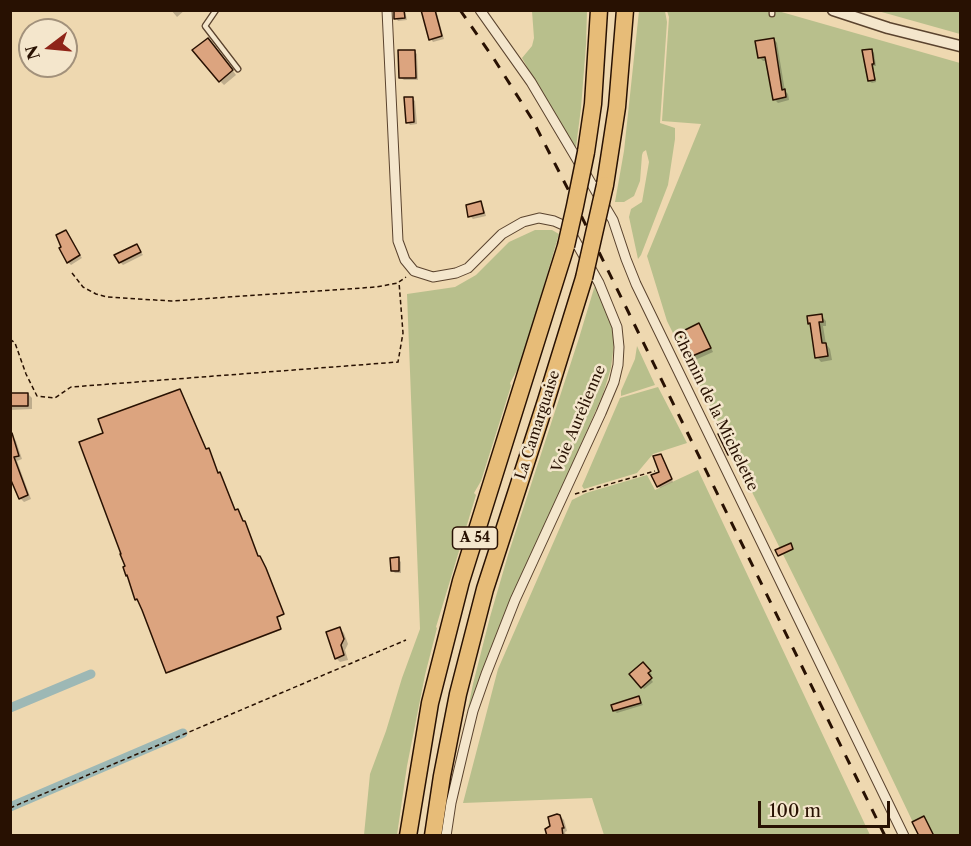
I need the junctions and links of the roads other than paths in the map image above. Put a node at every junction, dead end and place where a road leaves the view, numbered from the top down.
1 (216, 10) edge
2 (387, 10) edge
3 (480, 10) edge
4 (599, 10) edge
5 (625, 10) edge
6 (833, 10) edge
7 (960, 46) edge
8 (238, 69) dead end
9 (408, 836) edge
10 (434, 836) edge
11 (446, 836) edge
12 (904, 836) edge

1 - 8 lane
2 - 11 street, Voie Aurélienne
3 - 12 street, Chemin de la Michelette
4 - 9 highway, La Camarguaise / A 54, bridge
5 - 10 highway, La Camarguaise / A 54, bridge
6 - 7 street

